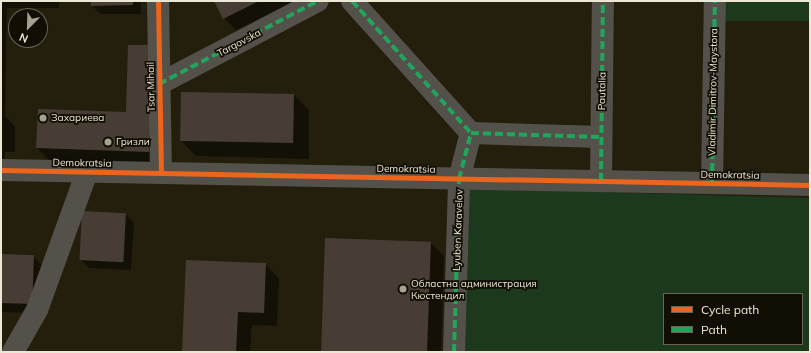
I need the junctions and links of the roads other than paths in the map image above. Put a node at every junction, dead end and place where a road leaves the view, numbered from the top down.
1 (158, 1) edge
2 (318, 1) edge
3 (352, 1) edge
4 (603, 1) edge
5 (715, 1) edge
6 (160, 84) junction
7 (471, 133) junction
8 (602, 137) junction
9 (1, 170) edge
10 (87, 172) junction
11 (161, 173) junction
12 (460, 179) junction
13 (600, 181) junction
14 (712, 183) junction
15 (810, 185) edge
16 (13, 352) edge
17 (454, 352) edge

1 - 6 street, Tsar Mihail
2 - 6 street, Targovska
3 - 7 street
4 - 8 street, Pautalia
5 - 14 street, Vladimir Dimitrov-Maystora
6 - 11 street, Tsar Mihail
7 - 8 street
7 - 12 street, Lyuben Karavelov
8 - 13 street, Pautalia
9 - 10 street, Demokratsia
10 - 11 street, Demokratsia
10 - 16 street
11 - 12 street, Demokratsia
12 - 13 street, Demokratsia
12 - 17 street, Lyuben Karavelov
13 - 14 street, Demokratsia
14 - 15 street, Demokratsia

